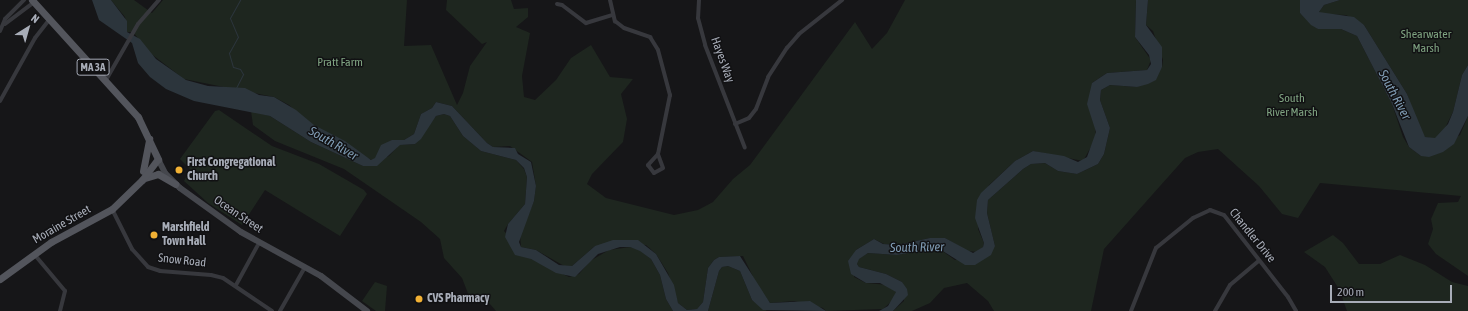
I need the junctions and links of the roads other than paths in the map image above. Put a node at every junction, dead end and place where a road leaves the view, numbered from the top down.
1 (24, 0) edge
2 (159, 0) edge
3 (610, 0) edge
4 (699, 0) edge
5 (842, 0) edge
6 (33, 1) edge
7 (556, 4) dead end
8 (612, 15) junction
9 (50, 20) junction
10 (5, 24) junction
11 (0, 31) edge
12 (106, 80) junction
13 (0, 101) edge
14 (735, 124) junction
15 (149, 137) junction
16 (745, 148) dead end
17 (658, 154) junction
18 (158, 159) junction
19 (143, 171) junction
20 (142, 180) junction
21 (175, 184) junction
22 (134, 188) junction
23 (112, 209) junction
24 (259, 243) junction
25 (34, 254) junction
26 (1259, 261) junction
27 (305, 267) junction
28 (0, 280) edge
29 (236, 285) junction
30 (1295, 310) edge
31 (60, 311) edge
32 (272, 311) edge
33 (280, 311) edge
34 (367, 311) edge
35 (1131, 311) edge
36 (1215, 311) edge

1 - 10 street
2 - 12 street
3 - 8 street
4 - 14 street, Hayes Way
5 - 14 street
6 - 9 main road, Ocean Street / MA 3A
6 - 10 street
7 - 8 street
8 - 17 street
9 - 12 main road, Ocean Street / MA 3A
9 - 13 street
10 - 11 street
12 - 15 main road, Ocean Street / MA 3A
14 - 16 street, Hayes Way
15 - 18 main road, Ocean Street / MA 3A
15 - 19 main road
17 - 17 street
18 - 19 main road, Moraine Street
18 - 20 main road, Moraine Street
18 - 21 main road, Ocean Street
19 - 22 main road, Moraine Street
20 - 21 main road
20 - 22 main road, Moraine Street
21 - 24 main road, Ocean Street
22 - 23 main road, Moraine Street
23 - 25 main road, Moraine Street
23 - 29 street, Snow Road
24 - 27 main road, Ocean Street
24 - 29 street
25 - 28 main road, Moraine Street
25 - 31 street
26 - 30 street, Chandler Drive
26 - 35 street, Chandler Drive
26 - 36 street
27 - 33 street
27 - 34 main road, Ocean Street
29 - 32 street, Snow Road

